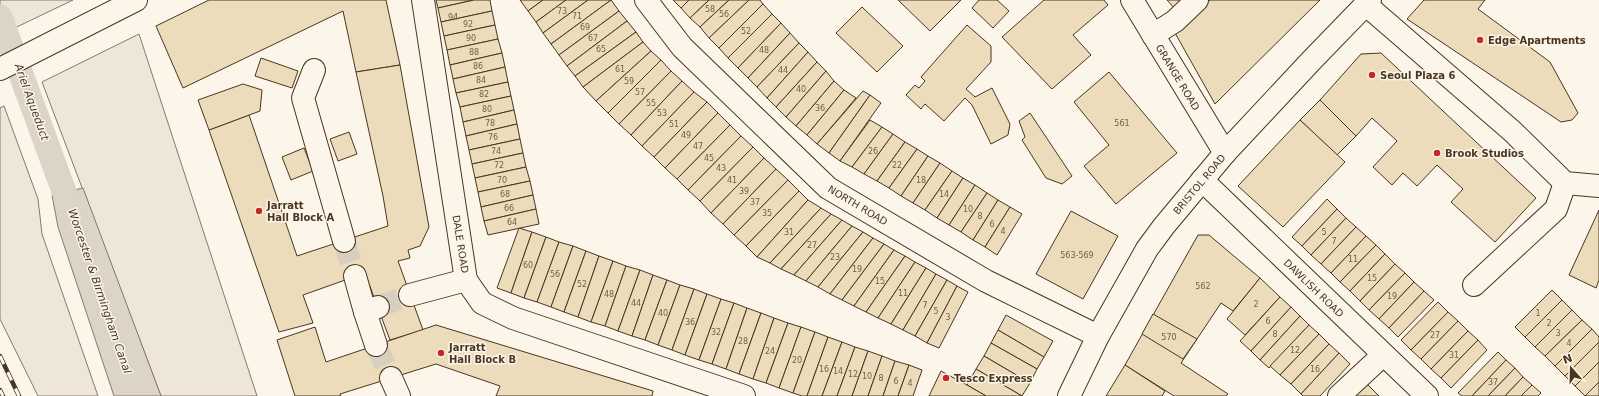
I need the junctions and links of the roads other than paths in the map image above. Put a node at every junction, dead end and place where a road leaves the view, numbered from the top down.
1 (136, 0) edge
2 (423, 0) edge
3 (646, 0) edge
4 (1132, 0) edge
5 (1197, 0) edge
6 (1367, 2) edge
7 (1153, 35) junction
8 (0, 69) edge
9 (314, 70) dead end
10 (1225, 153) junction
11 (1202, 180) junction
12 (1565, 182) junction
13 (1599, 186) edge
14 (344, 241) tunnel mouth
15 (355, 276) tunnel mouth
16 (466, 280) junction
17 (1474, 286) dead end
18 (410, 295) tunnel mouth
19 (1098, 336) junction
20 (376, 345) tunnel mouth
21 (1383, 354) junction
22 (744, 396) edge
23 (1069, 396) edge
24 (1339, 396) edge
25 (1427, 396) edge

1 - 8 main road
2 - 16 main road, DALE ROAD
3 - 19 main road, NORTH ROAD
4 - 7 main road, GRANGE ROAD
5 - 7 main road
6 - 10 main road, BRISTOL ROAD
6 - 12 main road
7 - 10 main road, GRANGE ROAD
9 - 14 main road
10 - 11 main road, BRISTOL ROAD
11 - 19 main road, BRISTOL ROAD
11 - 21 main road, DAWLISH ROAD
12 - 13 main road
12 - 17 main road
15 - 20 main road
16 - 18 main road
16 - 22 main road, DALE ROAD
19 - 23 main road, BRISTOL ROAD
21 - 24 main road
21 - 25 main road, DAWLISH ROAD

